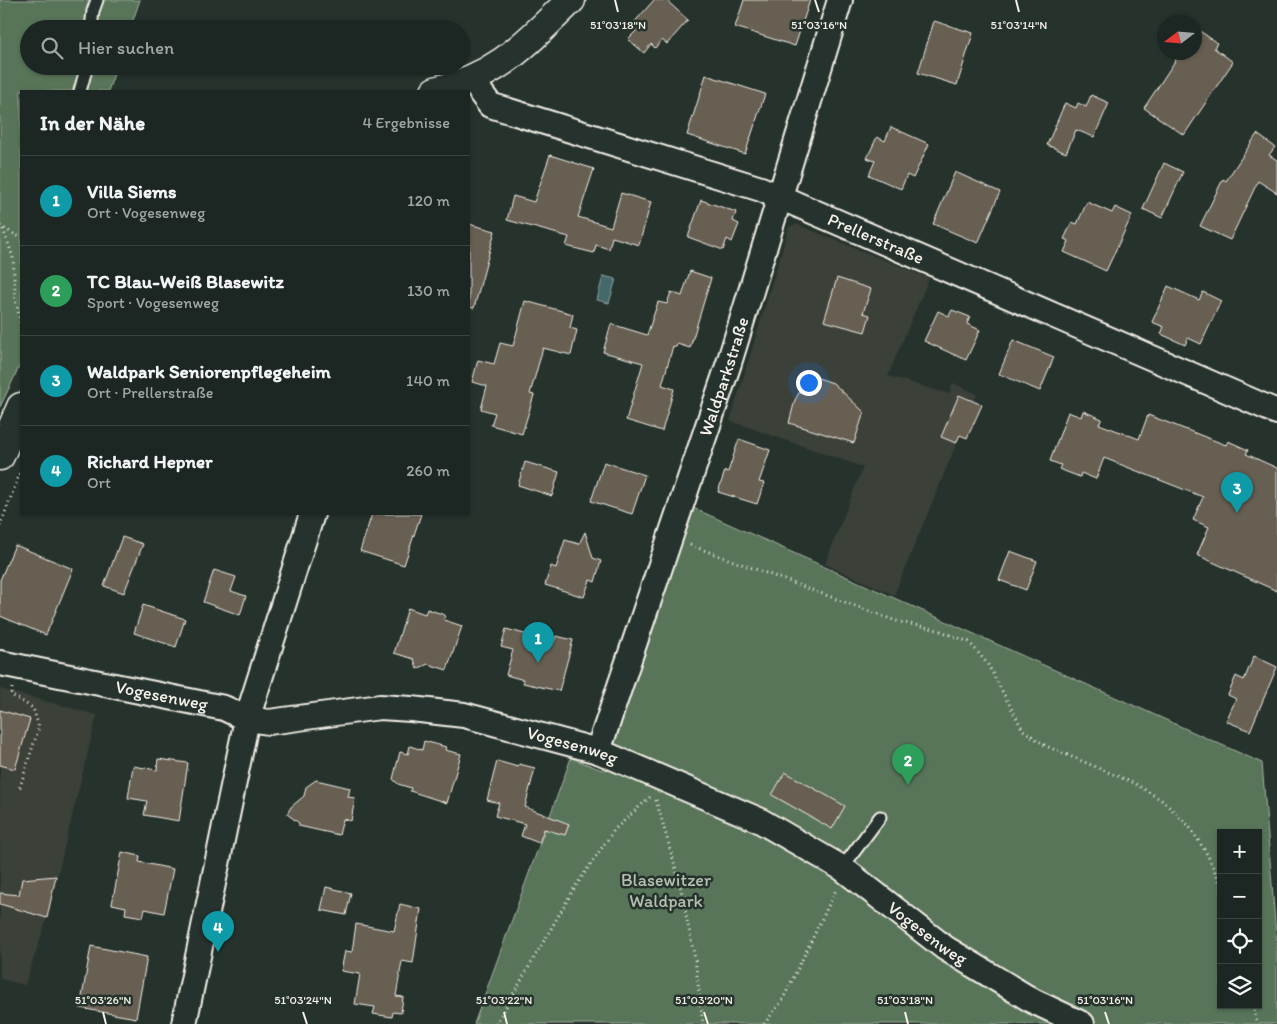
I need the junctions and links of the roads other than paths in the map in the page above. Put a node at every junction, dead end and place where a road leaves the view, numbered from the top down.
1 (97, 0) edge
2 (570, 0) edge
3 (840, 0) edge
4 (92, 20) edge
5 (84, 75) edge
6 (475, 80) junction
7 (80, 90) edge
8 (438, 90) edge
9 (779, 199) junction
10 (20, 409) edge
11 (1277, 412) edge
12 (0, 456) edge
13 (312, 515) edge
14 (9, 665) edge
15 (248, 719) junction
16 (598, 751) junction
17 (880, 816) dead end
18 (843, 870) junction
19 (184, 1024) edge
20 (1082, 1024) edge

1 - 4 lane
2 - 6 main road
3 - 9 street, Waldparkstraße
5 - 7 lane
6 - 8 main road
6 - 9 street, Prellerstraße
9 - 11 street, Prellerstraße
9 - 16 street, Waldparkstraße
10 - 12 main road
13 - 15 street
14 - 15 street, Vogesenweg
15 - 16 street, Vogesenweg
15 - 19 street
16 - 18 street, Vogesenweg
17 - 18 lane
18 - 20 street, Vogesenweg

